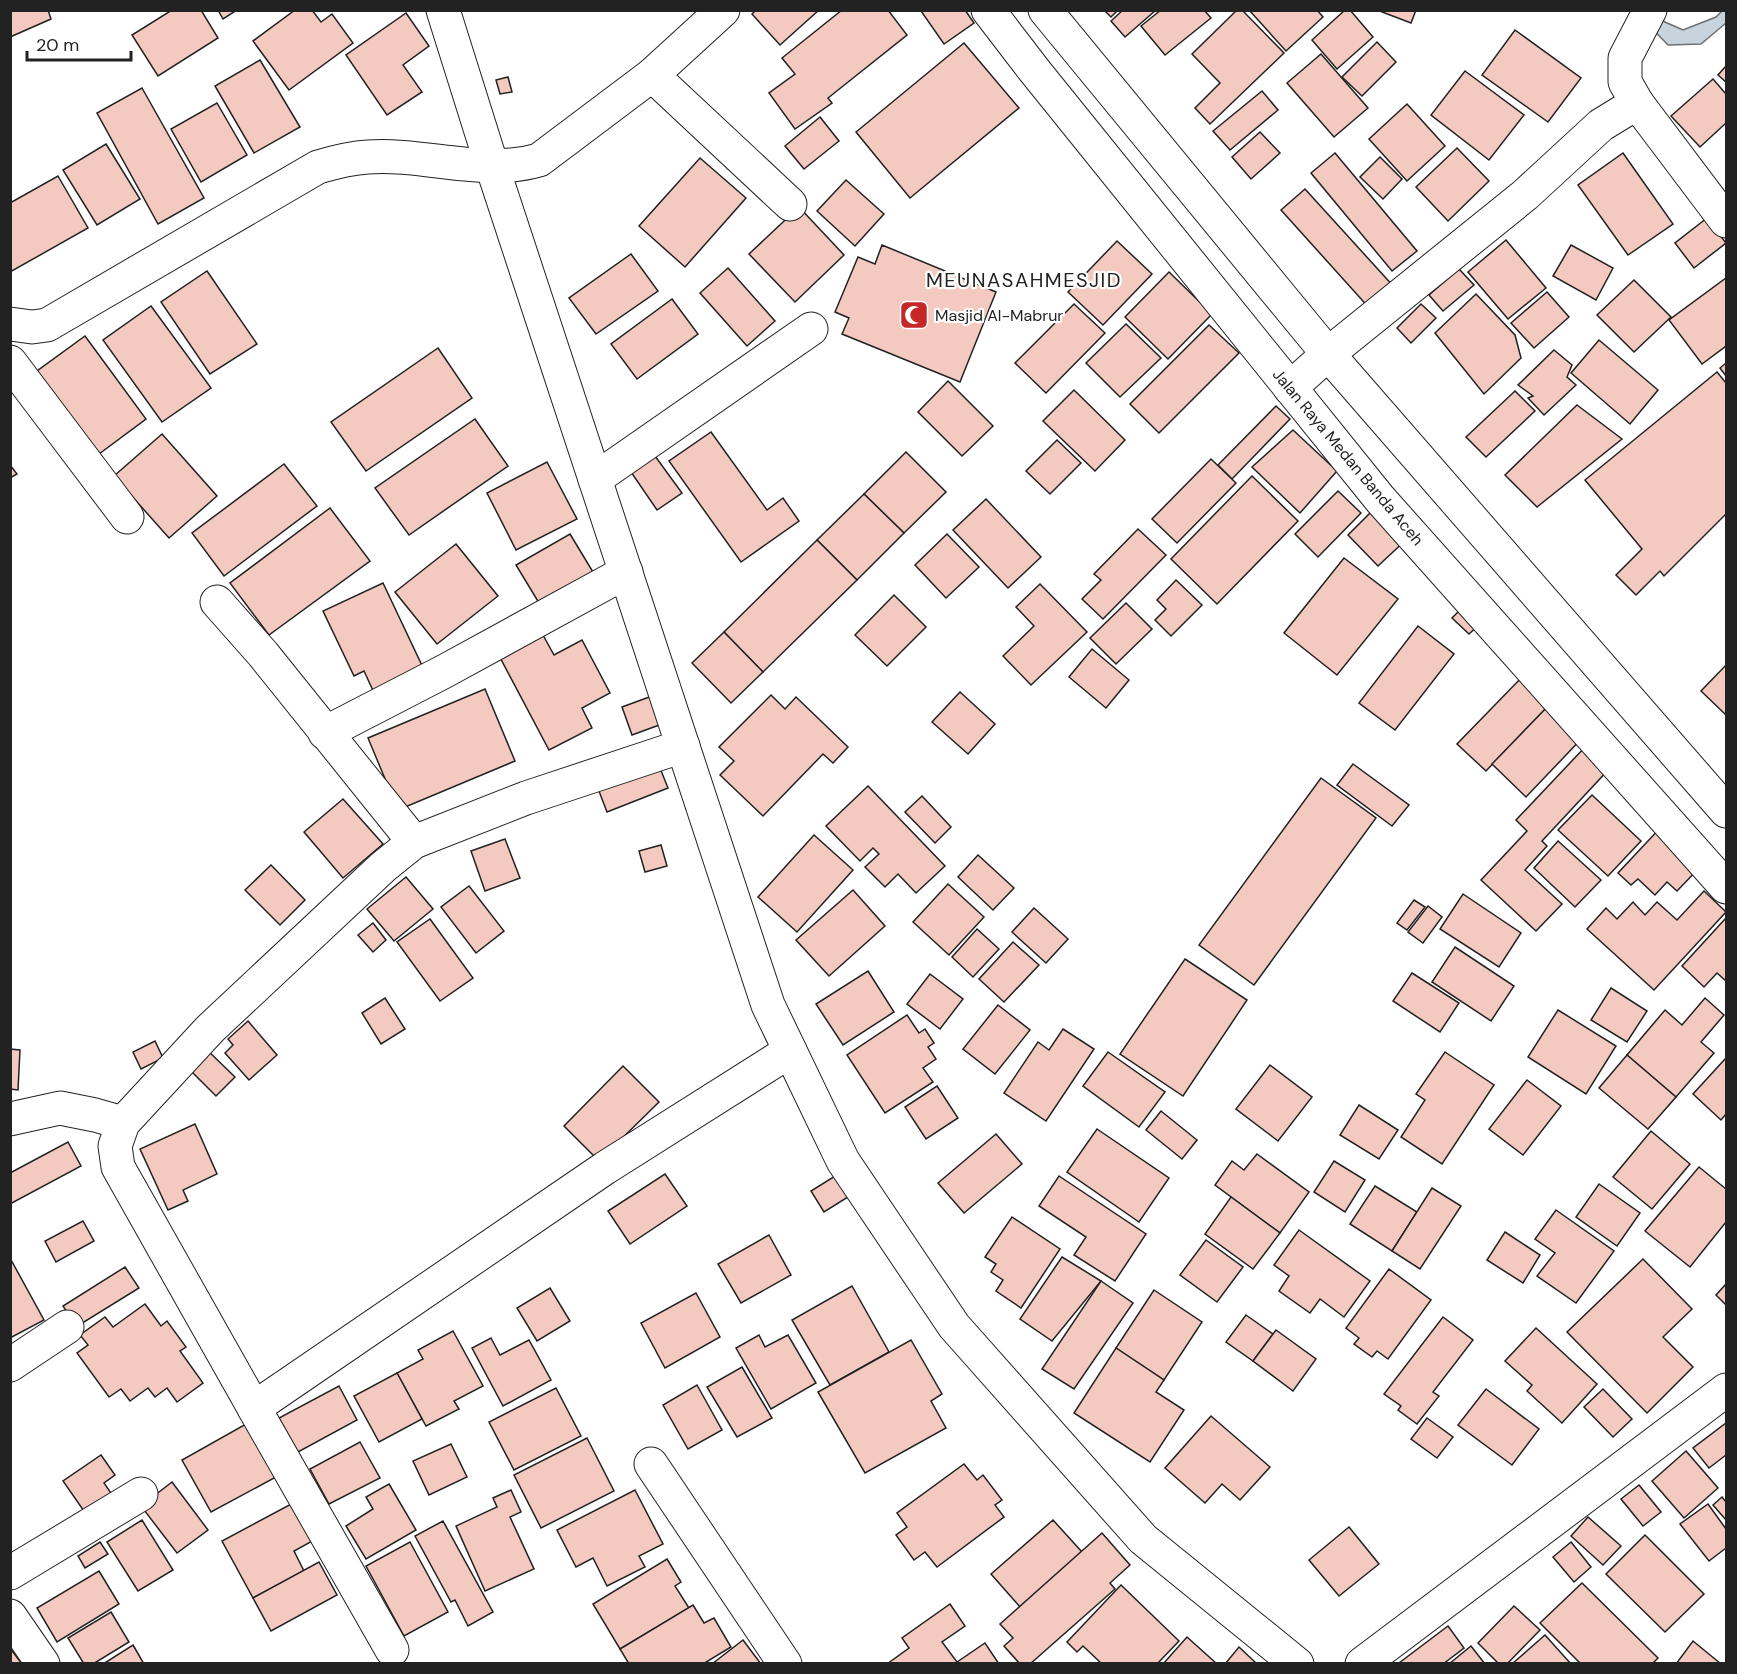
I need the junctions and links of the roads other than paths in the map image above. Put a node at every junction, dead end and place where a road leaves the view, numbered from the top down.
1 (444, 10) edge
2 (723, 10) edge
3 (988, 10) edge
4 (1045, 10) edge
5 (1644, 22) edge
6 (652, 75) junction
7 (1637, 103) junction
8 (1141, 128) junction
9 (1106, 158) junction
10 (492, 166) junction
11 (790, 204) dead end
12 (1726, 221) edge
13 (10, 324) edge
14 (811, 329) dead end
15 (1328, 354) junction
16 (10, 362) edge
17 (1290, 388) junction
18 (595, 479) junction
19 (127, 517) dead end
20 (626, 572) junction
21 (217, 602) dead end
22 (325, 733) junction
23 (683, 746) junction
24 (1726, 811) edge
25 (414, 842) junction
26 (1726, 887) edge
27 (790, 1051) junction
28 (10, 1119) edge
29 (123, 1123) junction
30 (67, 1327) dead end
31 (10, 1365) edge
32 (1726, 1390) edge
33 (254, 1408) junction
34 (651, 1464) dead end
35 (141, 1494) dead end
36 (10, 1573) edge
37 (10, 1616) edge
38 (392, 1650) dead end
39 (42, 1664) edge
40 (785, 1664) edge
41 (1297, 1664) edge
42 (1362, 1664) edge

1 - 10 main road
2 - 6 main road
3 - 9 main road, Jalan Raya Medan Banda Aceh
4 - 8 main road
5 - 7 main road
6 - 10 main road
6 - 11 main road
7 - 12 main road
7 - 15 main road
8 - 9 main road
8 - 15 main road
9 - 17 main road, Jalan Raya Medan Banda Aceh
10 - 13 main road
10 - 18 main road
14 - 18 main road
15 - 17 main road
15 - 24 main road
16 - 19 main road
17 - 26 main road, Jalan Raya Medan Banda Aceh
18 - 20 main road
20 - 22 main road
20 - 23 main road
21 - 22 main road
22 - 25 main road
23 - 25 main road
23 - 27 main road
25 - 29 main road
27 - 33 main road
27 - 41 main road
28 - 29 main road
29 - 33 main road
30 - 31 main road
32 - 42 main road
33 - 38 main road
34 - 40 main road
35 - 36 main road
37 - 39 main road

